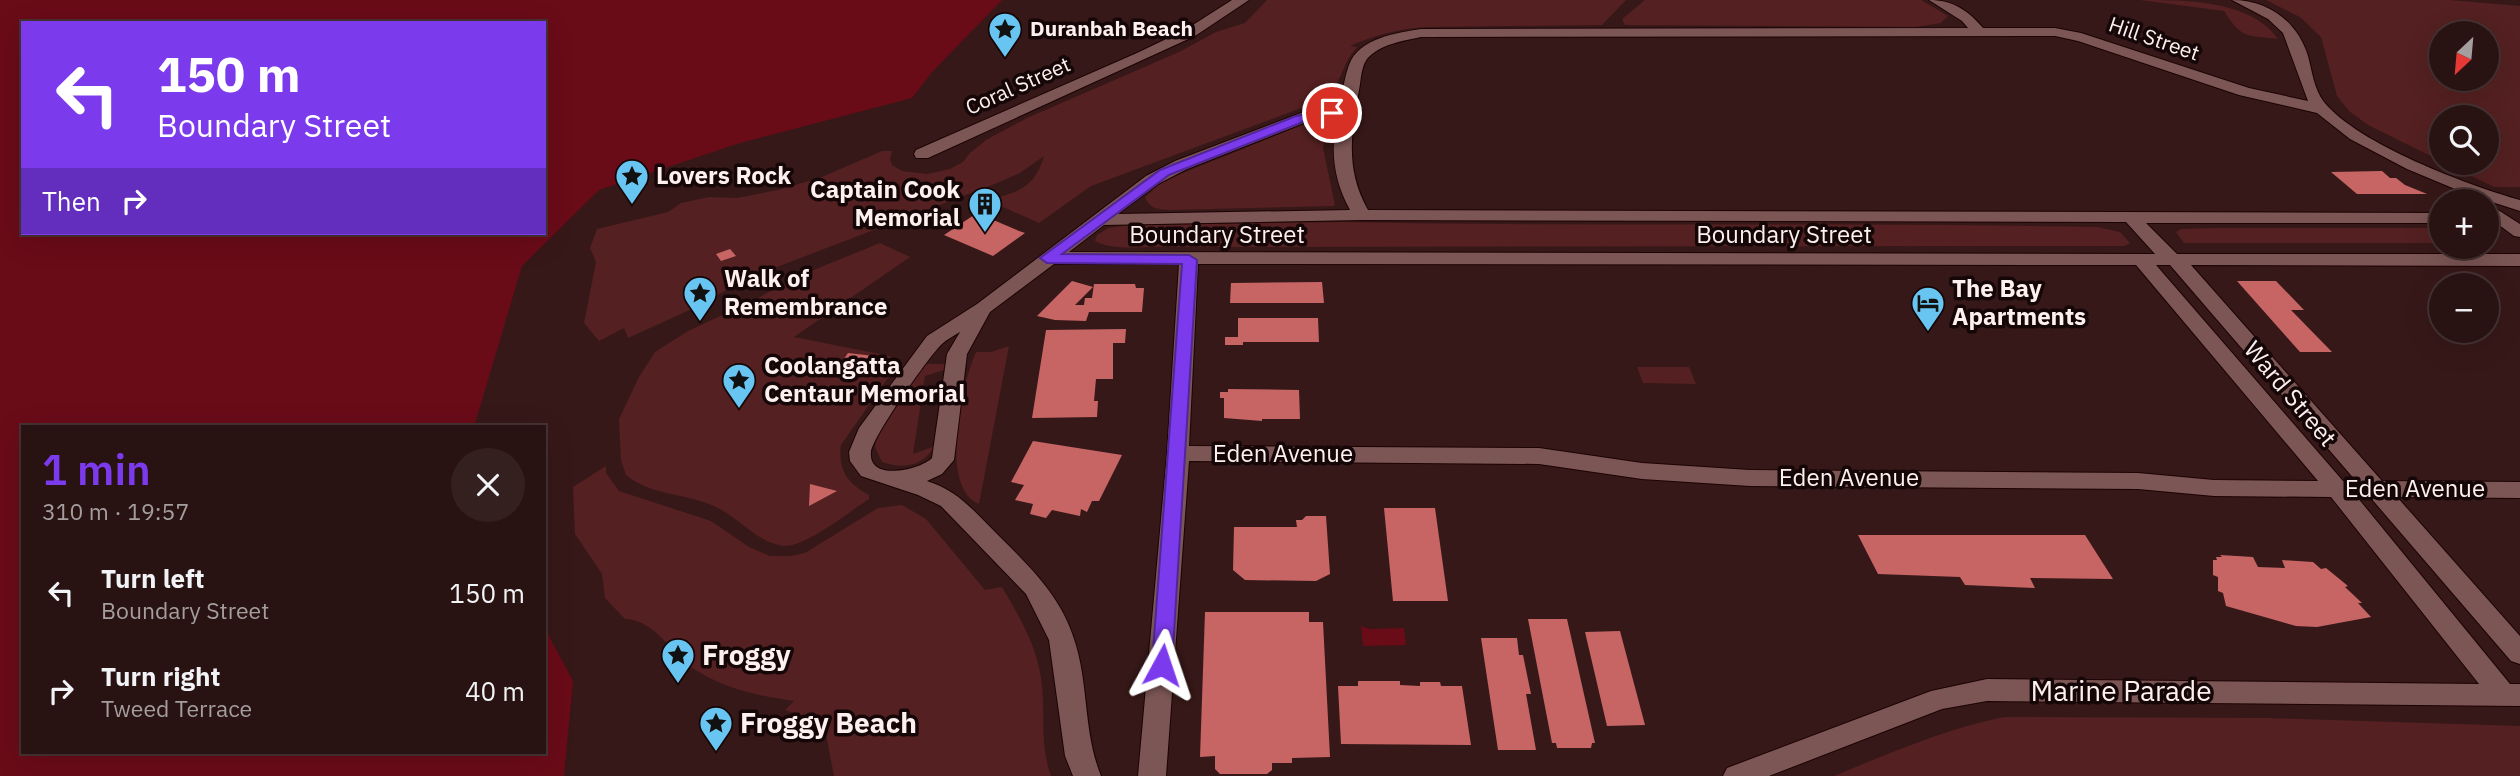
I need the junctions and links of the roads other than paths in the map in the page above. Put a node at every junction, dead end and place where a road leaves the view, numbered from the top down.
1 (1242, 0) edge
2 (1936, 0) edge
3 (2239, 0) edge
4 (1979, 32) junction
5 (2322, 109) junction
6 (1346, 114) junction
7 (922, 154) dead end
8 (2422, 168) junction
9 (2457, 189) edge
10 (2520, 206) edge
11 (1362, 215) junction
12 (2429, 218) edge
13 (2503, 218) edge
14 (2133, 219) junction
15 (1097, 220) junction
16 (2520, 232) edge
17 (1047, 258) junction
18 (2141, 259) junction
19 (2173, 259) junction
20 (1189, 260) junction
21 (2520, 260) edge
22 (984, 308) junction
23 (928, 347) junction
24 (958, 350) junction
25 (1178, 453) junction
26 (944, 458) junction
27 (888, 477) junction
28 (2336, 489) junction
29 (2375, 489) junction
30 (2520, 489) edge
31 (954, 505) junction
32 (2520, 654) edge
33 (2511, 695) edge
34 (1087, 776) edge
35 (1152, 776) edge
36 (1737, 776) edge

1 - 7 street, Coral Street
2 - 4 street
3 - 5 street
4 - 5 street, Hill Street
4 - 6 street, Hill Street
5 - 8 street
6 - 11 street, Hill Street
6 - 15 street
8 - 9 street
8 - 10 street
11 - 14 street, Boundary Street
11 - 15 street, Boundary Street
12 - 14 street, Boundary Street
13 - 16 street
14 - 19 street, Ward Street
15 - 17 street
17 - 20 street, Boundary Street
17 - 22 street
18 - 19 street, Boundary Street
18 - 20 street, Boundary Street
18 - 28 street, Ward Street
19 - 21 street, Boundary Street
19 - 29 street, Ward Street
20 - 25 street
22 - 23 street
22 - 24 street
23 - 24 street
23 - 27 street
24 - 26 street
25 - 28 street, Eden Avenue
25 - 35 street
26 - 27 street
26 - 31 street
27 - 31 street
28 - 29 street, Eden Avenue
28 - 33 street, Ward Street
29 - 30 street, Eden Avenue
29 - 32 street, Ward Street
31 - 34 street
33 - 36 street, Marine Parade

